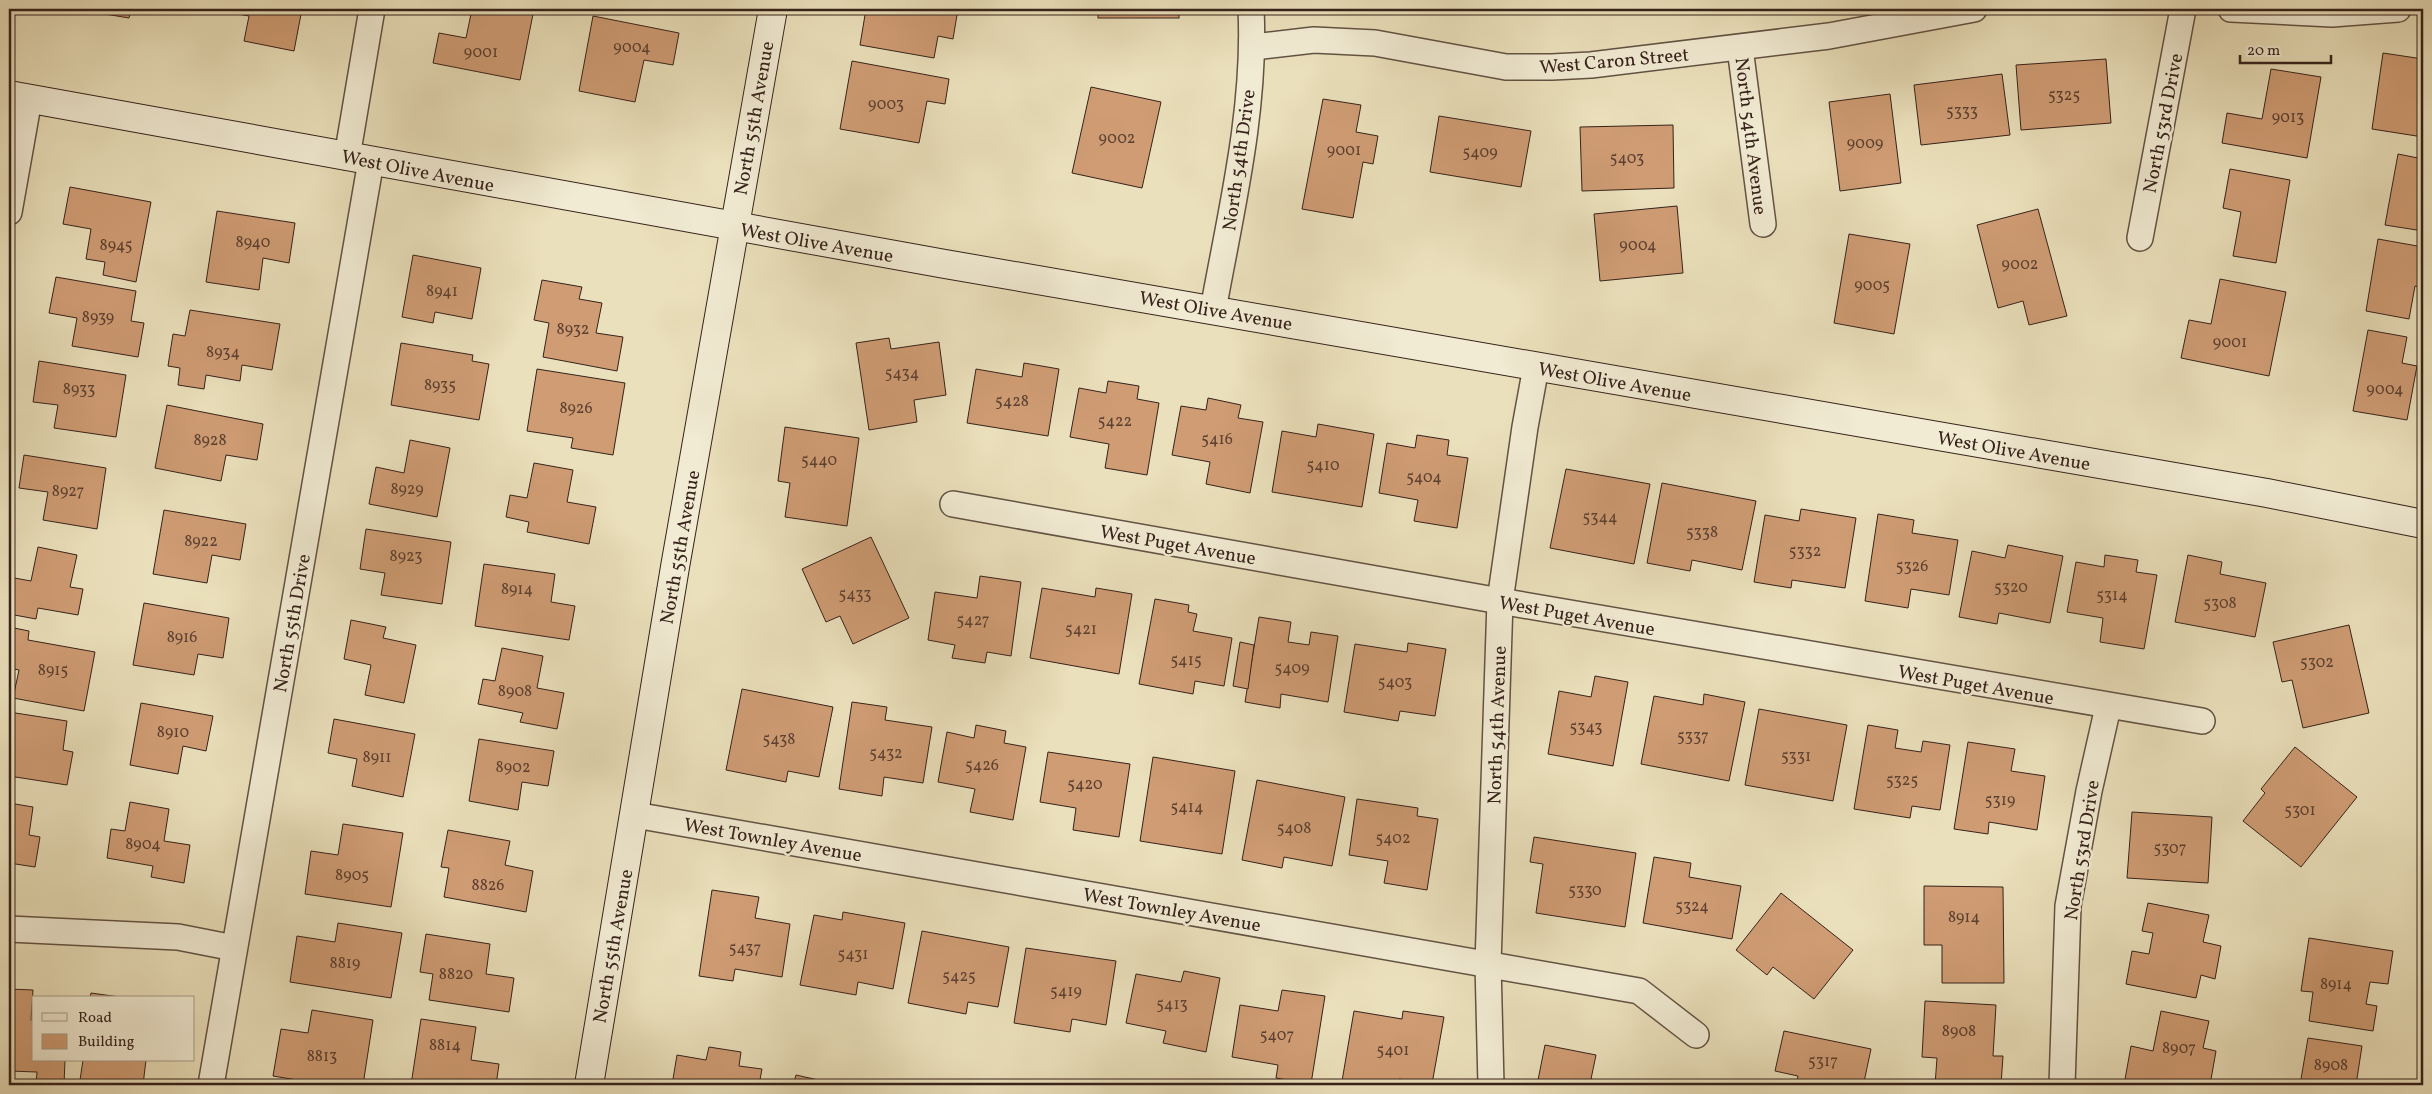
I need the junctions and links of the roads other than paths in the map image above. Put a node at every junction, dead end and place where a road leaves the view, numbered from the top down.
1 (372, 9) edge
2 (773, 9) edge
3 (1251, 9) edge
4 (1974, 9) edge
5 (2183, 9) edge
6 (2231, 9) edge
7 (2398, 9) edge
8 (1253, 47) junction
9 (1740, 48) junction
10 (19, 97) edge
11 (359, 159) junction
12 (9, 212) edge
13 (1763, 224) dead end
14 (734, 227) junction
15 (2140, 238) dead end
16 (1213, 310) junction
17 (1536, 367) junction
18 (952, 504) dead end
19 (2423, 524) edge
20 (1500, 601) junction
21 (2108, 707) junction
22 (2202, 721) dead end
23 (635, 815) junction
24 (9, 929) edge
25 (234, 948) junction
26 (1488, 964) junction
27 (1696, 1035) dead end
28 (211, 1085) edge
29 (589, 1085) edge
30 (1491, 1085) edge
31 (2062, 1085) edge

1 - 11 street, North 55th Drive
2 - 14 main road, North 55th Avenue
3 - 8 street, North 54th Drive
4 - 9 street, West Caron Street
5 - 15 street, North 53rd Drive
6 - 7 street
8 - 9 street, West Caron Street
8 - 16 street, North 54th Drive
9 - 13 street, North 54th Avenue
10 - 11 main road, West Olive Avenue
10 - 12 street
11 - 14 main road, West Olive Avenue
11 - 25 street, North 55th Drive
14 - 16 main road, West Olive Avenue
14 - 23 main road, North 55th Avenue
16 - 17 main road, West Olive Avenue
17 - 19 main road, West Olive Avenue
17 - 20 street, North 54th Avenue
18 - 20 street, West Puget Avenue
20 - 21 street, West Puget Avenue
20 - 26 street, North 54th Avenue
21 - 22 street, West Puget Avenue
21 - 31 street, North 53rd Drive
23 - 26 street, West Townley Avenue
23 - 29 main road, North 55th Avenue
24 - 25 street
25 - 28 street, North 55th Drive
26 - 27 street, West Townley Avenue
26 - 30 street, North 54th Avenue

